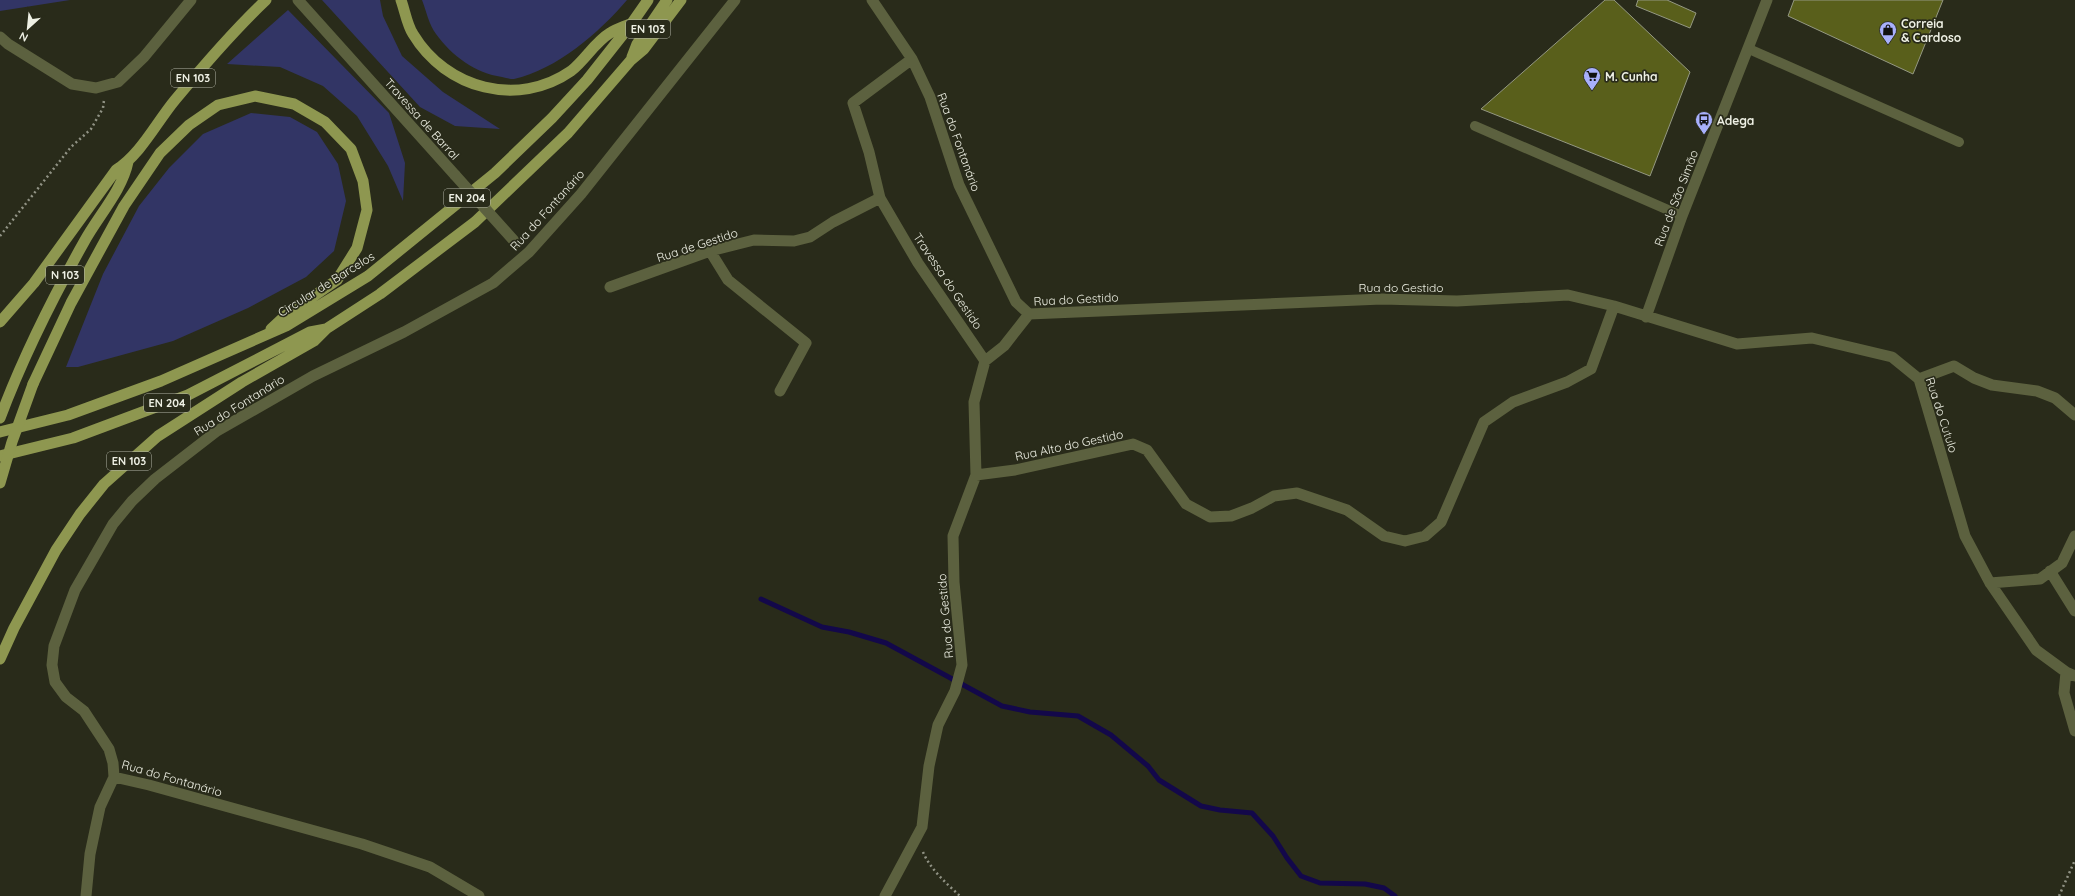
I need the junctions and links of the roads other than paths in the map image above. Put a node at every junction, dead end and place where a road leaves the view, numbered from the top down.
1 (191, 0) edge
2 (266, 0) edge
3 (298, 0) edge
4 (401, 0) edge
5 (648, 0) edge
6 (667, 0) edge
7 (681, 0) edge
8 (735, 0) edge
9 (872, 0) edge
10 (1768, 0) edge
11 (632, 23) junction
12 (0, 37) edge
13 (1749, 49) junction
14 (912, 59) junction
15 (631, 60) junction
16 (1475, 126) dead end
17 (1959, 142) dead end
18 (128, 162) junction
19 (880, 198) junction
20 (1682, 216) junction
21 (710, 251) junction
22 (529, 252) junction
23 (610, 287) dead end
24 (1614, 306) junction
25 (1030, 314) junction
26 (1646, 317) junction
27 (0, 322) edge
28 (326, 329) junction
29 (268, 333) junction
30 (986, 361) junction
31 (1920, 379) junction
32 (780, 391) dead end
33 (2075, 415) edge
34 (0, 418) edge
35 (0, 432) edge
36 (0, 456) edge
37 (976, 475) junction
38 (0, 483) edge
39 (2075, 536) edge
40 (2050, 571) junction
41 (1990, 583) junction
42 (2075, 611) edge
43 (0, 658) edge
44 (2070, 674) edge
45 (2075, 730) edge
46 (114, 777) junction
47 (86, 896) edge
48 (479, 896) edge
49 (885, 896) edge

1 - 12 street
2 - 18 main road, EN 103
3 - 22 street, Travessa de Barral, bridge
4 - 11 main road
5 - 11 main road, Circular de Barcelos / EN 204
6 - 15 main road, EN 103
7 - 15 main road
8 - 22 street, Rua do Fontanário
9 - 14 street, Rua do Fontanário
10 - 13 street, Rua de São Simão
11 - 29 main road, Circular de Barcelos / EN 204
13 - 17 lane
13 - 20 street, Rua de São Simão
14 - 19 street, Travessa do Gestido
14 - 25 street, Rua do Fontanário
15 - 28 main road, EN 103
16 - 20 lane
18 - 27 main road
18 - 34 main road, N 103
19 - 21 street, Rua de Gestido
19 - 30 street, Travessa do Gestido
20 - 26 street, Rua de São Simão
21 - 23 street, Rua de Gestido
21 - 32 street
22 - 46 street, Rua do Fontanário
24 - 25 street, Rua do Gestido
24 - 26 street, Rua do Gestido
24 - 37 street, Rua Alto do Gestido
25 - 30 street, Rua do Gestido
26 - 31 street, Rua do Cutulo
28 - 36 main road, EN 204
28 - 43 main road, EN 103
29 - 35 main road, Circular de Barcelos / EN 204
29 - 38 main road, bridge
30 - 37 street, Rua do Gestido
31 - 33 street
31 - 41 street, Rua do Cutulo
37 - 49 street, Rua do Gestido
39 - 40 street
40 - 41 street
40 - 42 street
41 - 44 street, Rua do Cutulo
44 - 45 street
46 - 47 street
46 - 48 street, Rua do Fontanário

